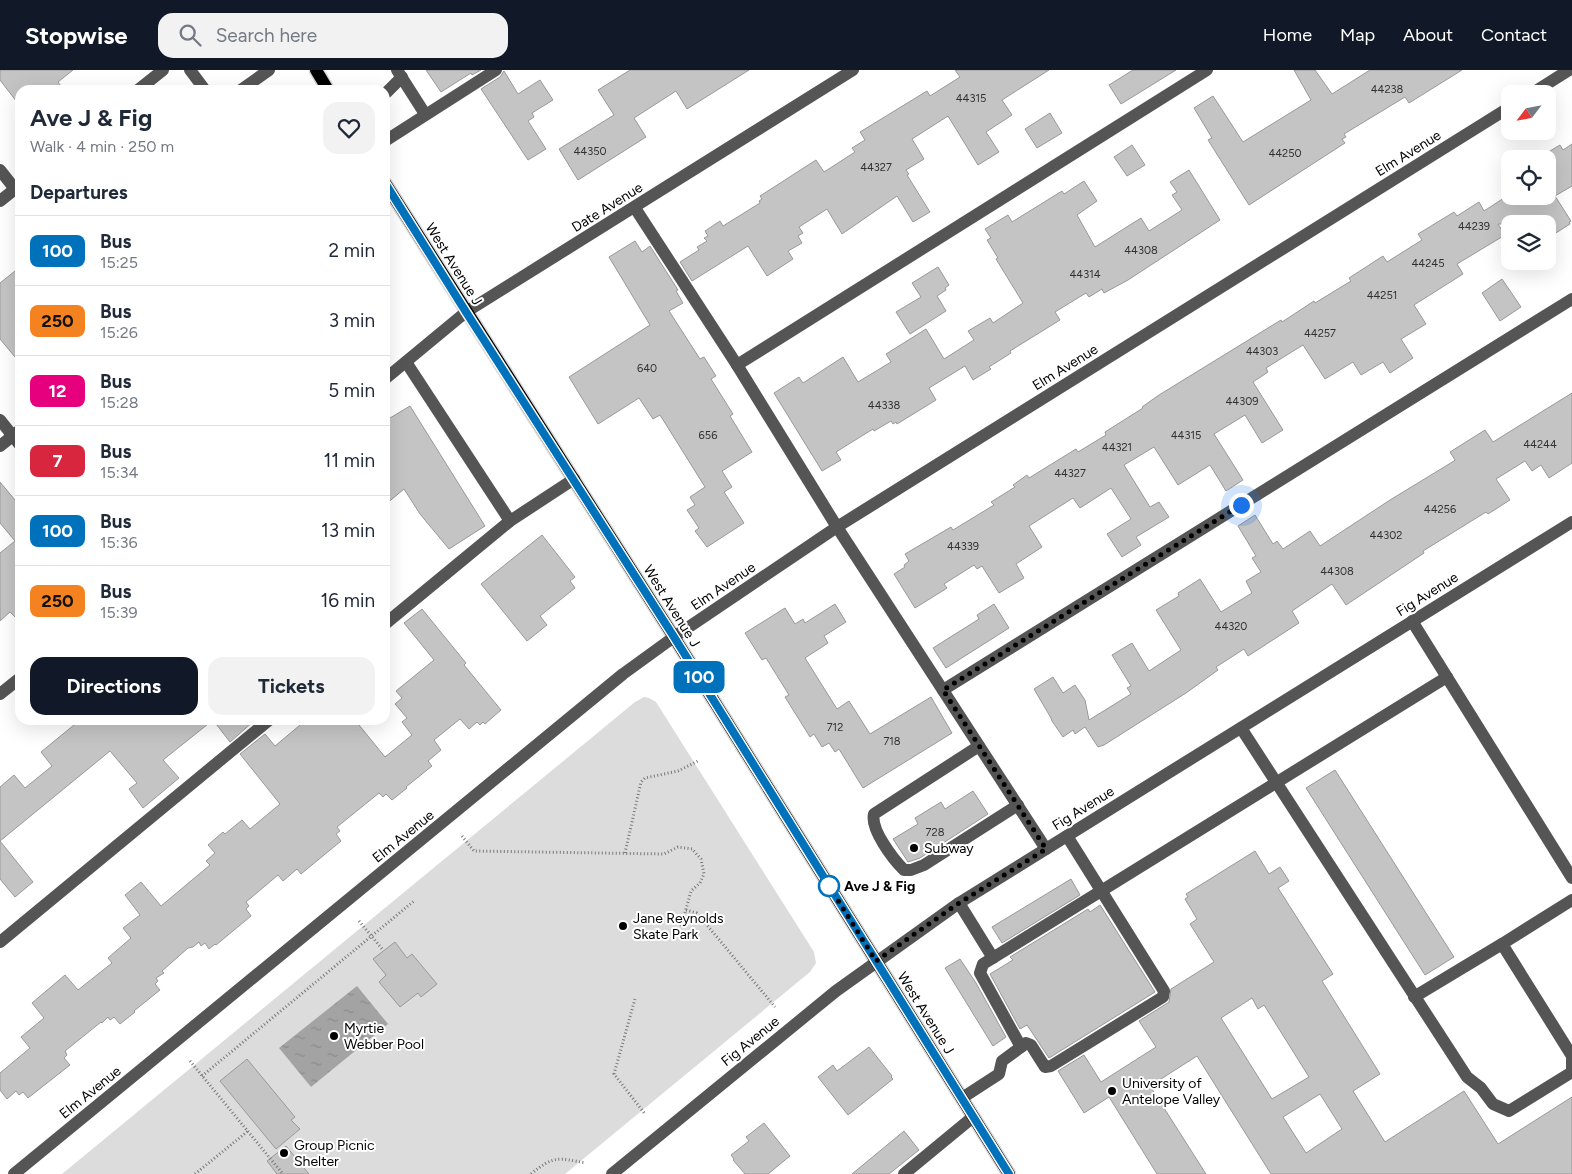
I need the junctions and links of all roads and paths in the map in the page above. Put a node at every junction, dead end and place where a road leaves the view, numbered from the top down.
1 (163, 70) edge
2 (190, 70) edge
3 (269, 70) edge
4 (316, 70) edge
5 (496, 70) edge
6 (853, 70) edge
7 (1207, 70) edge
8 (1569, 70) edge
9 (400, 73) edge
10 (144, 85) edge
11 (201, 85) edge
12 (248, 85) edge
13 (325, 85) edge
14 (1545, 85) edge
15 (390, 87) edge
16 (1501, 113) edge
17 (425, 114) junction
18 (390, 138) edge
19 (0, 170) edge
20 (15, 184) edge
21 (15, 189) edge
22 (390, 191) edge
23 (0, 201) edge
24 (635, 208) junction
25 (1572, 299) edge
26 (466, 312) junction
27 (406, 362) junction
28 (737, 365) junction
29 (390, 373) edge
30 (0, 420) edge
31 (15, 434) edge
32 (15, 438) edge
33 (0, 446) edge
34 (574, 480) junction
35 (510, 522) junction
36 (1572, 522) edge
37 (837, 527) junction
38 (390, 620) edge
39 (1412, 621) junction
40 (674, 637) junction
41 (1447, 677) junction
42 (15, 682) edge
43 (943, 690) junction
44 (0, 694) edge
45 (263, 725) edge
46 (1241, 728) junction
47 (980, 746) junction
48 (698, 761) dead end
49 (1276, 782) junction
50 (1018, 805) junction
51 (462, 836) dead end
52 (1067, 836) junction
53 (1046, 849) junction
54 (625, 853) junction
55 (1572, 878) edge
56 (1102, 891) junction
57 (1572, 900) edge
58 (414, 901) dead end
59 (959, 903) junction
60 (686, 910) junction
61 (360, 921) dead end
62 (681, 927) dead end
63 (372, 936) junction
64 (0, 942) edge
65 (1502, 944) junction
66 (383, 950) dead end
67 (993, 958) junction
68 (876, 961) junction
69 (1414, 997) junction
70 (635, 999) dead end
71 (775, 1007) dead end
72 (1021, 1047) junction
73 (1572, 1058) edge
74 (190, 1061) dead end
75 (202, 1076) junction
76 (962, 1098) junction
77 (645, 1114) dead end
78 (973, 1117) junction
79 (248, 1131) junction
80 (586, 1163) dead end
81 (14, 1174) edge
82 (195, 1174) edge
83 (283, 1174) edge
84 (531, 1174) edge
85 (612, 1174) edge
86 (904, 1174) edge
87 (1009, 1174) edge

1 - 10 street
2 - 11 street
3 - 12 street
4 - 13 main road
5 - 17 street
6 - 24 street, Date Avenue
7 - 28 street
8 - 14 street
9 - 15 street
9 - 17 street
16 - 37 street, Elm Avenue
17 - 18 street
19 - 20 street
21 - 23 street
22 - 26 main road, West Avenue J
24 - 26 street, Date Avenue
24 - 28 street
25 - 43 street
26 - 27 street, Date Avenue
26 - 34 main road, West Avenue J
27 - 29 street, Date Avenue
27 - 35 street
28 - 37 street
30 - 31 street
32 - 33 street
34 - 35 street
34 - 40 main road, West Avenue J
35 - 38 street
36 - 39 street, Fig Avenue
37 - 40 street, Elm Avenue
37 - 43 street
39 - 41 street
39 - 46 street, Fig Avenue
40 - 68 main road, West Avenue J
40 - 81 street, Elm Avenue
41 - 49 street
41 - 55 street
42 - 44 street
43 - 47 street
45 - 64 street
46 - 49 street
46 - 52 street, Fig Avenue
47 - 50 street
47 - 50 street
48 - 54 path
49 - 56 street
49 - 69 street
50 - 53 street
51 - 54 path
52 - 53 street, Fig Avenue
52 - 56 street
53 - 59 street, Fig Avenue
54 - 60 path
56 - 67 street
56 - 72 street
57 - 65 street
58 - 63 path
59 - 67 street
59 - 68 street, Fig Avenue
60 - 62 path
60 - 71 path
61 - 63 path
63 - 66 path
63 - 75 path
65 - 69 street
65 - 73 street
67 - 72 street
68 - 76 main road, West Avenue J
68 - 85 street, Fig Avenue
69 - 73 street
70 - 77 path
72 - 76 street
74 - 75 path
75 - 79 path
76 - 78 main road, West Avenue J
78 - 86 street
78 - 87 main road, West Avenue J
79 - 82 path
79 - 83 path
80 - 84 path

